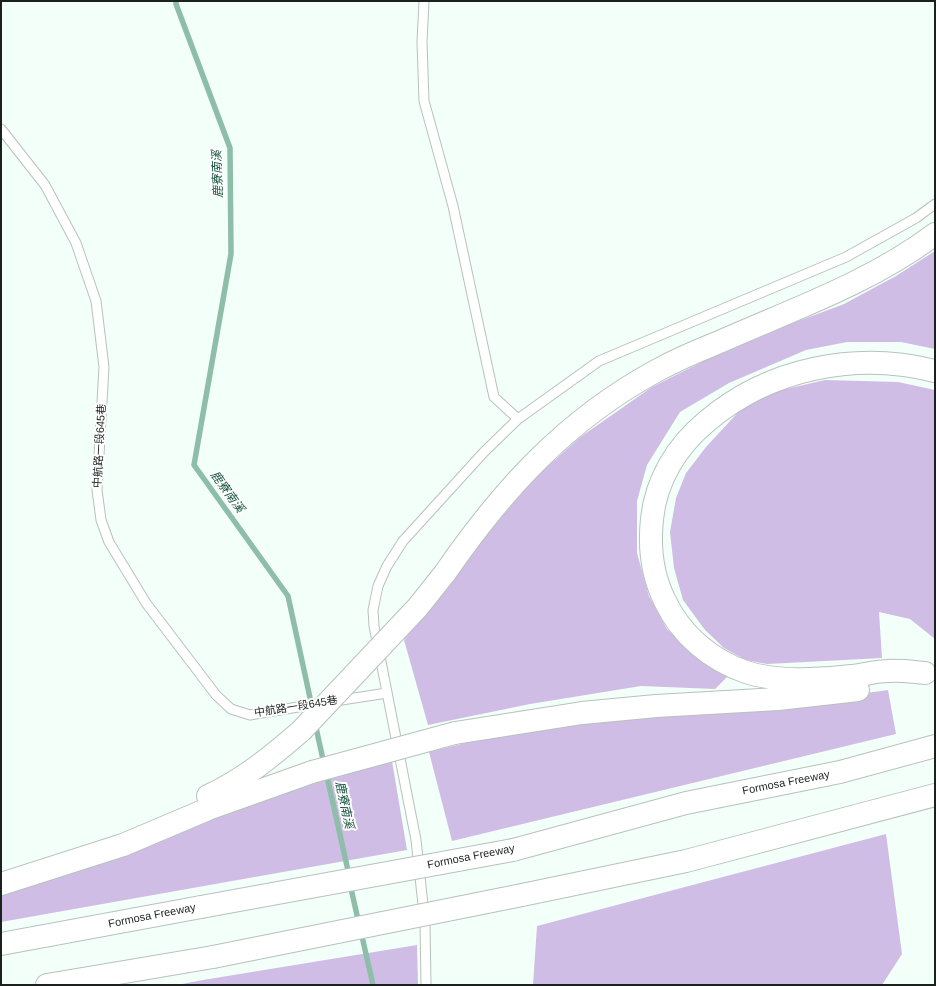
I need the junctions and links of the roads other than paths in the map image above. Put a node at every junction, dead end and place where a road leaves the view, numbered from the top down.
1 (424, 1) edge
2 (1, 129) edge
3 (935, 204) edge
4 (935, 234) edge
5 (935, 372) edge
6 (518, 419) junction
7 (930, 672) edge
8 (387, 693) junction
9 (935, 746) edge
10 (927, 797) edge
11 (26, 877) junction
12 (1, 884) edge
13 (1, 944) edge
14 (47, 985) edge
15 (426, 985) edge

1 - 6 lane
2 - 8 lane, 中航路一段645巷
3 - 6 lane
4 - 11 highway, bridge
5 - 7 highway
6 - 8 lane
7 - 11 highway, bridge
8 - 15 lane
9 - 13 highway, Formosa Freeway, bridge
10 - 14 highway, bridge
11 - 12 highway

